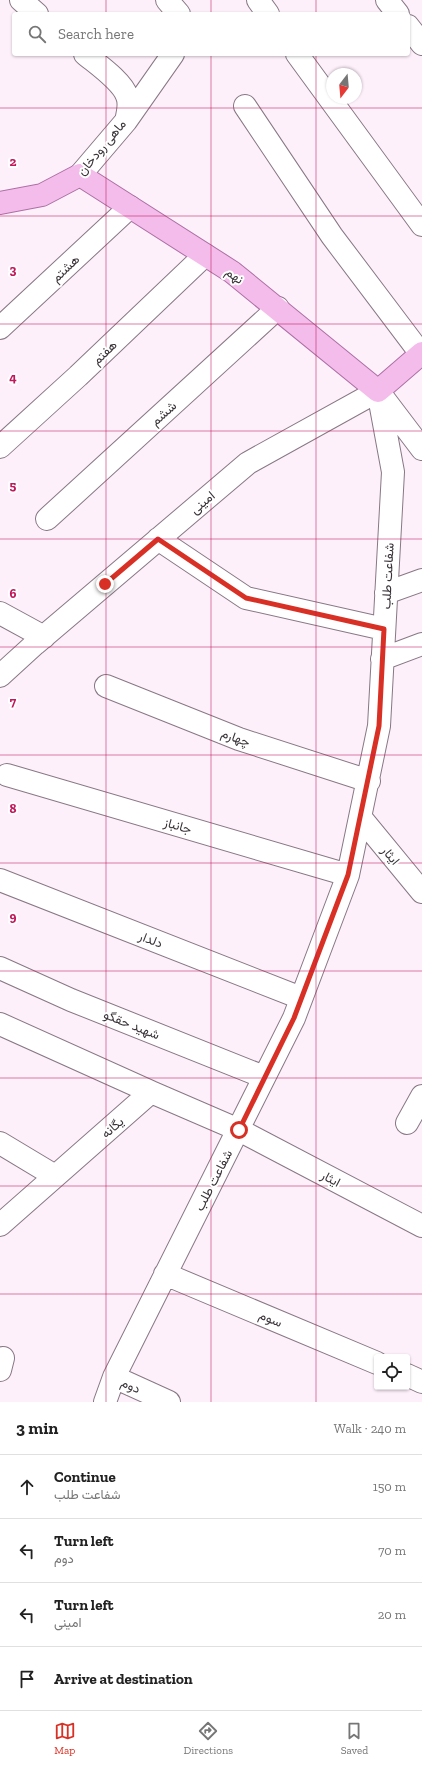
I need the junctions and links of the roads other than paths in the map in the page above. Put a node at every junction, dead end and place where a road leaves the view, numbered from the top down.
1 (20, 0) edge
2 (167, 0) edge
3 (258, 0) edge
4 (387, 0) edge
5 (35, 12) edge
6 (177, 12) edge
7 (267, 12) edge
8 (396, 12) edge
9 (410, 29) edge
10 (422, 44) edge
11 (87, 56) edge
12 (172, 56) edge
13 (298, 56) edge
14 (245, 106) dead end
15 (126, 121) junction
16 (80, 175) junction
17 (0, 203) edge
18 (130, 208) junction
19 (422, 225) edge
20 (205, 254) junction
21 (278, 308) junction
22 (0, 328) edge
23 (422, 354) edge
24 (378, 391) junction
25 (0, 447) edge
26 (422, 449) edge
27 (47, 519) dead end
28 (158, 539) junction
29 (422, 580) edge
30 (386, 593) junction
31 (0, 613) edge
32 (384, 629) junction
33 (44, 636) junction
34 (422, 644) edge
35 (382, 659) junction
36 (0, 676) edge
37 (106, 686) dead end
38 (7, 775) dead end
39 (368, 781) junction
40 (361, 818) junction
41 (348, 875) junction
42 (0, 880) edge
43 (422, 892) edge
44 (0, 968) edge
45 (302, 998) junction
46 (0, 1024) edge
47 (264, 1077) junction
48 (151, 1092) junction
49 (422, 1096) edge
50 (407, 1123) dead end
51 (239, 1130) junction
52 (0, 1143) edge
53 (56, 1176) junction
54 (0, 1225) edge
55 (422, 1226) edge
56 (165, 1274) junction
57 (374, 1362) edge
58 (410, 1376) edge
59 (114, 1377) junction
60 (422, 1382) edge
61 (105, 1402) edge
62 (169, 1402) edge

1 - 5 street
2 - 6 street
3 - 7 street
4 - 8 street
9 - 10 street
11 - 15 street, ماهی رودخان
12 - 15 street
13 - 19 street
14 - 23 street
15 - 16 street, ماهی رودخان
16 - 17 main road, ماهی رودخان
16 - 18 main road, نهم
18 - 20 main road, نهم
18 - 22 street, هشتم
20 - 21 main road, نهم
20 - 25 street, هفتم
21 - 24 main road, نهم
21 - 27 street, ششم
23 - 24 main road, امینی
24 - 26 street
24 - 28 street, امینی
24 - 30 street, شفاعت طلب
28 - 32 street
28 - 33 street, امینی
29 - 30 street
30 - 32 street, شفاعت طلب
31 - 33 street
32 - 35 street, شفاعت طلب
33 - 36 street, امینی
34 - 35 street
35 - 39 street, شفاعت طلب
37 - 39 street, چهارم
38 - 41 street, جانباز
39 - 40 street, شفاعت طلب
40 - 41 street, شفاعت طلب
40 - 43 street, ایثار
41 - 45 street, شفاعت طلب
42 - 45 street, دلدار
44 - 47 street, شهید حقگو
45 - 47 street, شفاعت طلب
46 - 48 street
47 - 51 street, شفاعت طلب
48 - 51 street
48 - 53 street, یگانه
49 - 50 street
51 - 55 street, ایثار
51 - 56 street, شفاعت طلب
52 - 53 street
53 - 54 street, یگانه
56 - 57 street, سوم
56 - 59 street, شفاعت طلب
58 - 60 street
59 - 61 street, شفاعت طلب
59 - 62 street, دوم

